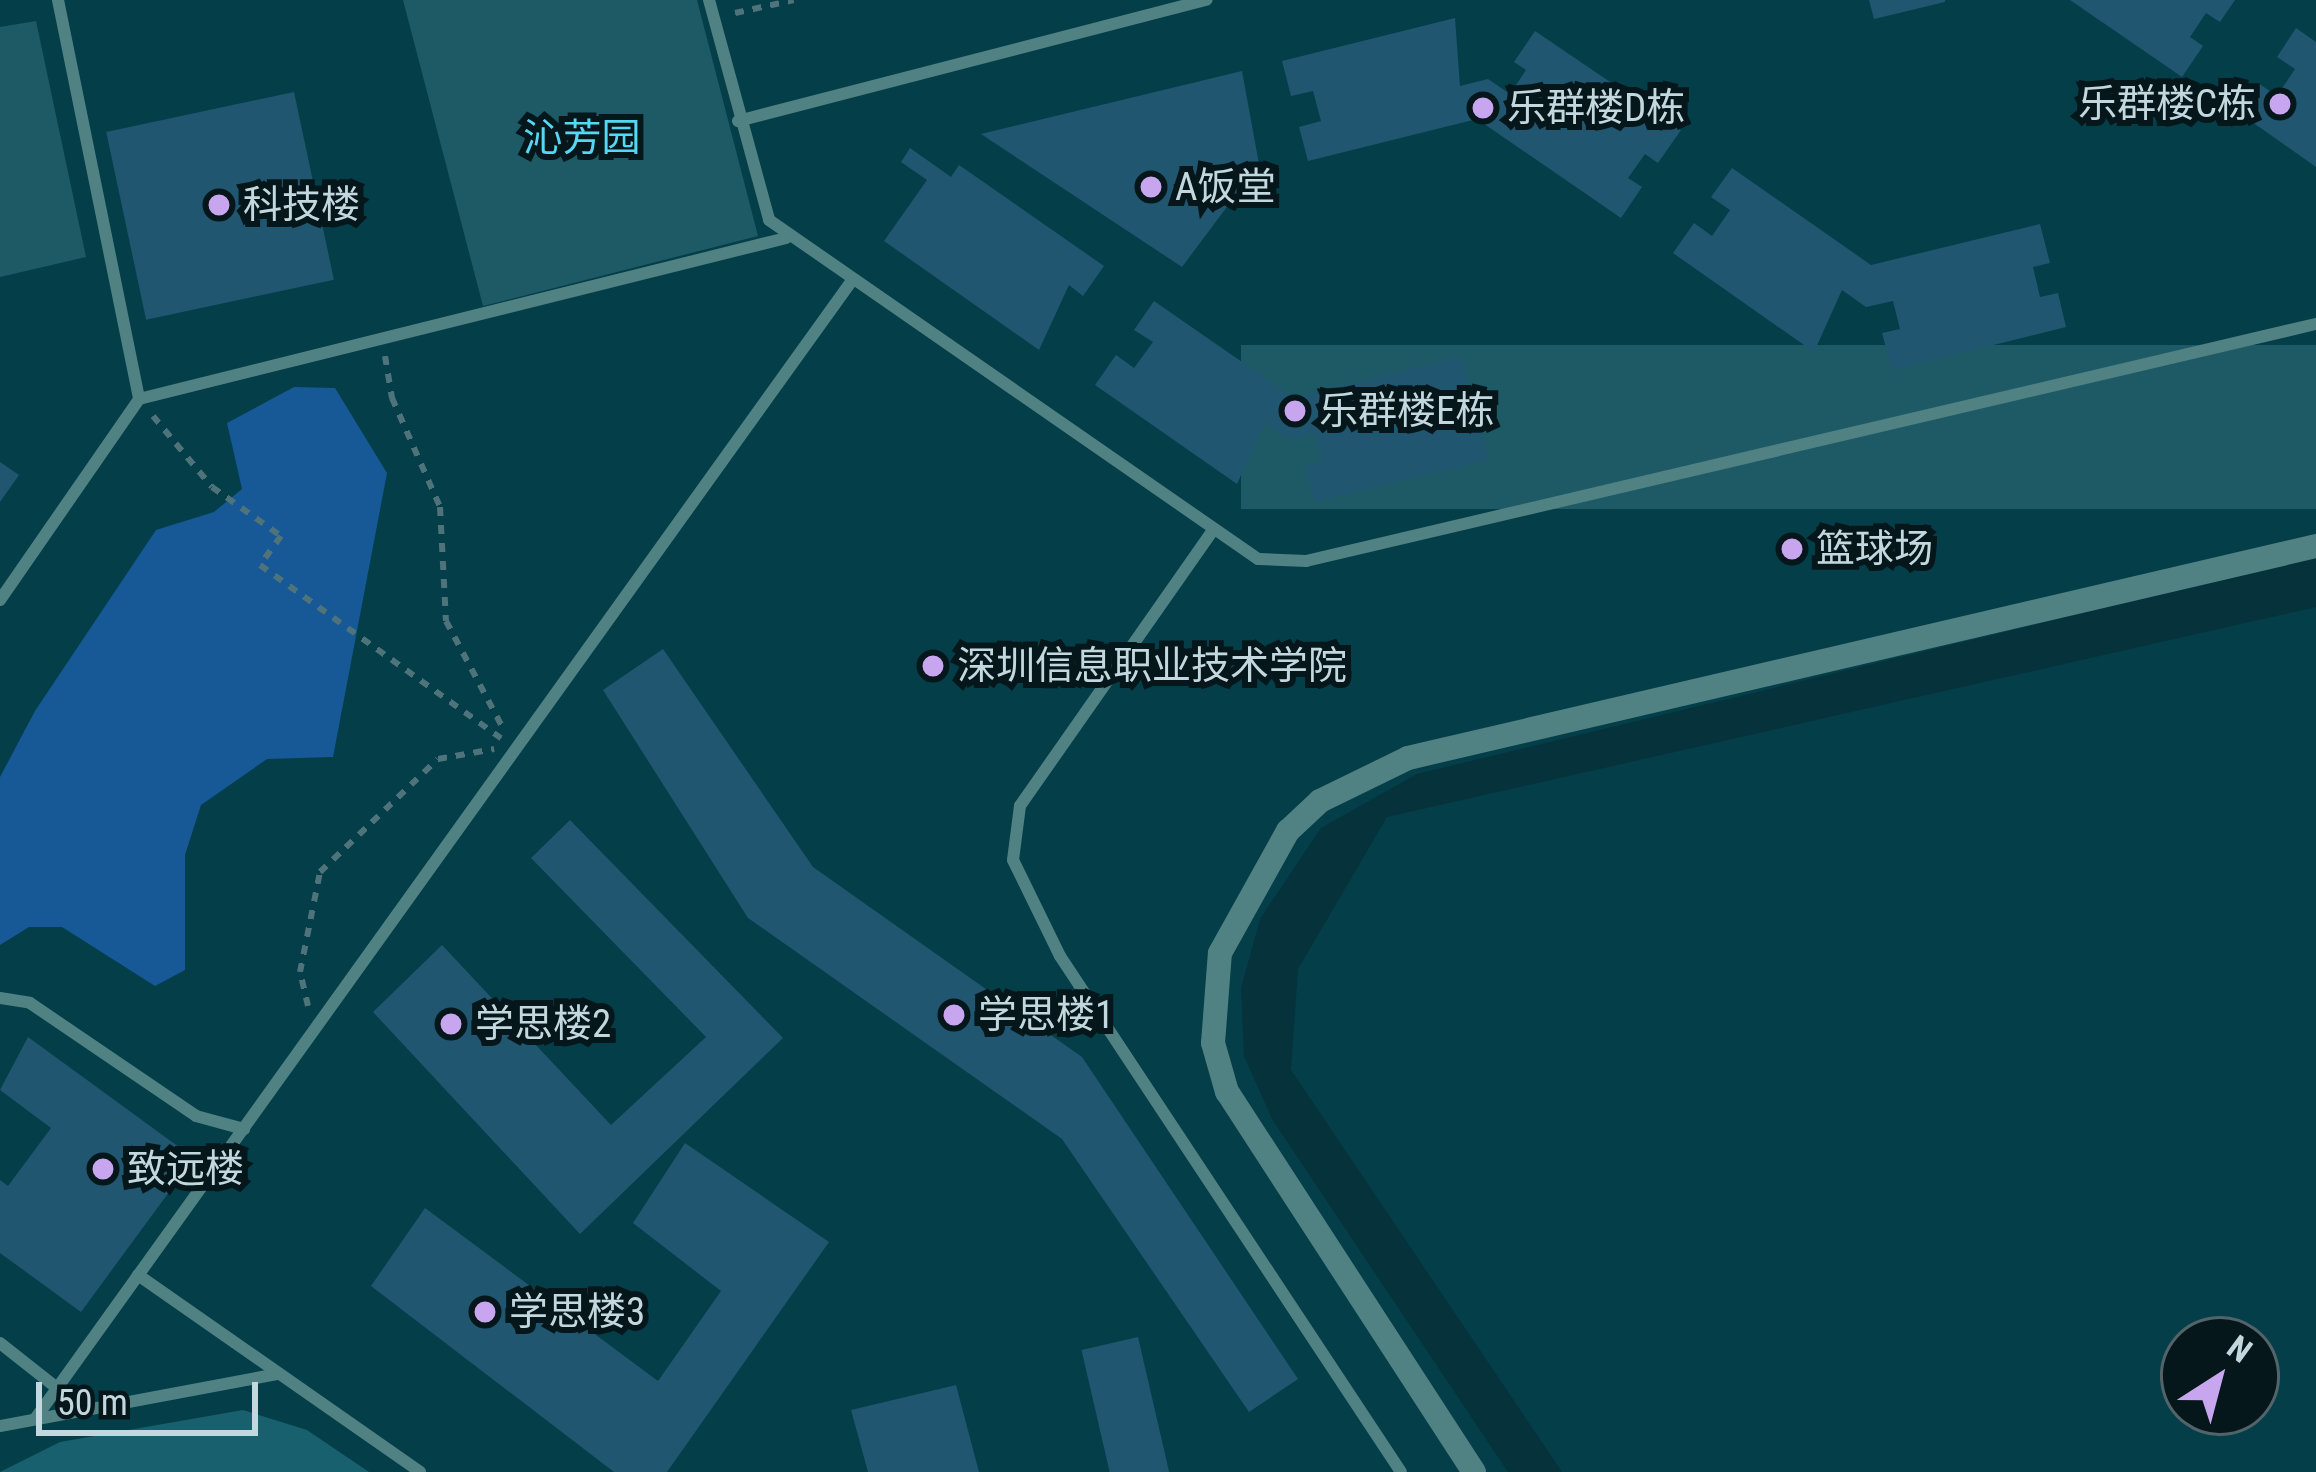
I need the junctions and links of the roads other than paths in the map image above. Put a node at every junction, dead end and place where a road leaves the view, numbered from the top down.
1 (58, 0) edge
2 (709, 0) edge
3 (1207, 0) edge
4 (738, 121) junction
5 (786, 238) junction
6 (850, 283) junction
7 (2316, 324) edge
8 (139, 399) junction
9 (1211, 533) junction
10 (2316, 546) edge
11 (0, 600) edge
12 (0, 998) edge
13 (244, 1129) junction
14 (138, 1275) junction
15 (0, 1343) edge
16 (278, 1374) junction
17 (57, 1388) junction
18 (35, 1419) junction
19 (0, 1426) edge
20 (420, 1472) edge
21 (1401, 1472) edge
22 (1474, 1472) edge

1 - 8 lane
2 - 4 lane
3 - 4 lane
4 - 5 lane
5 - 6 lane
5 - 8 lane
6 - 9 lane
6 - 13 lane
7 - 9 lane
8 - 11 lane
9 - 21 lane
10 - 22 street
12 - 13 lane
13 - 14 lane
14 - 16 lane
14 - 17 lane
15 - 17 lane
16 - 18 lane
16 - 20 lane
17 - 18 lane
18 - 19 lane

